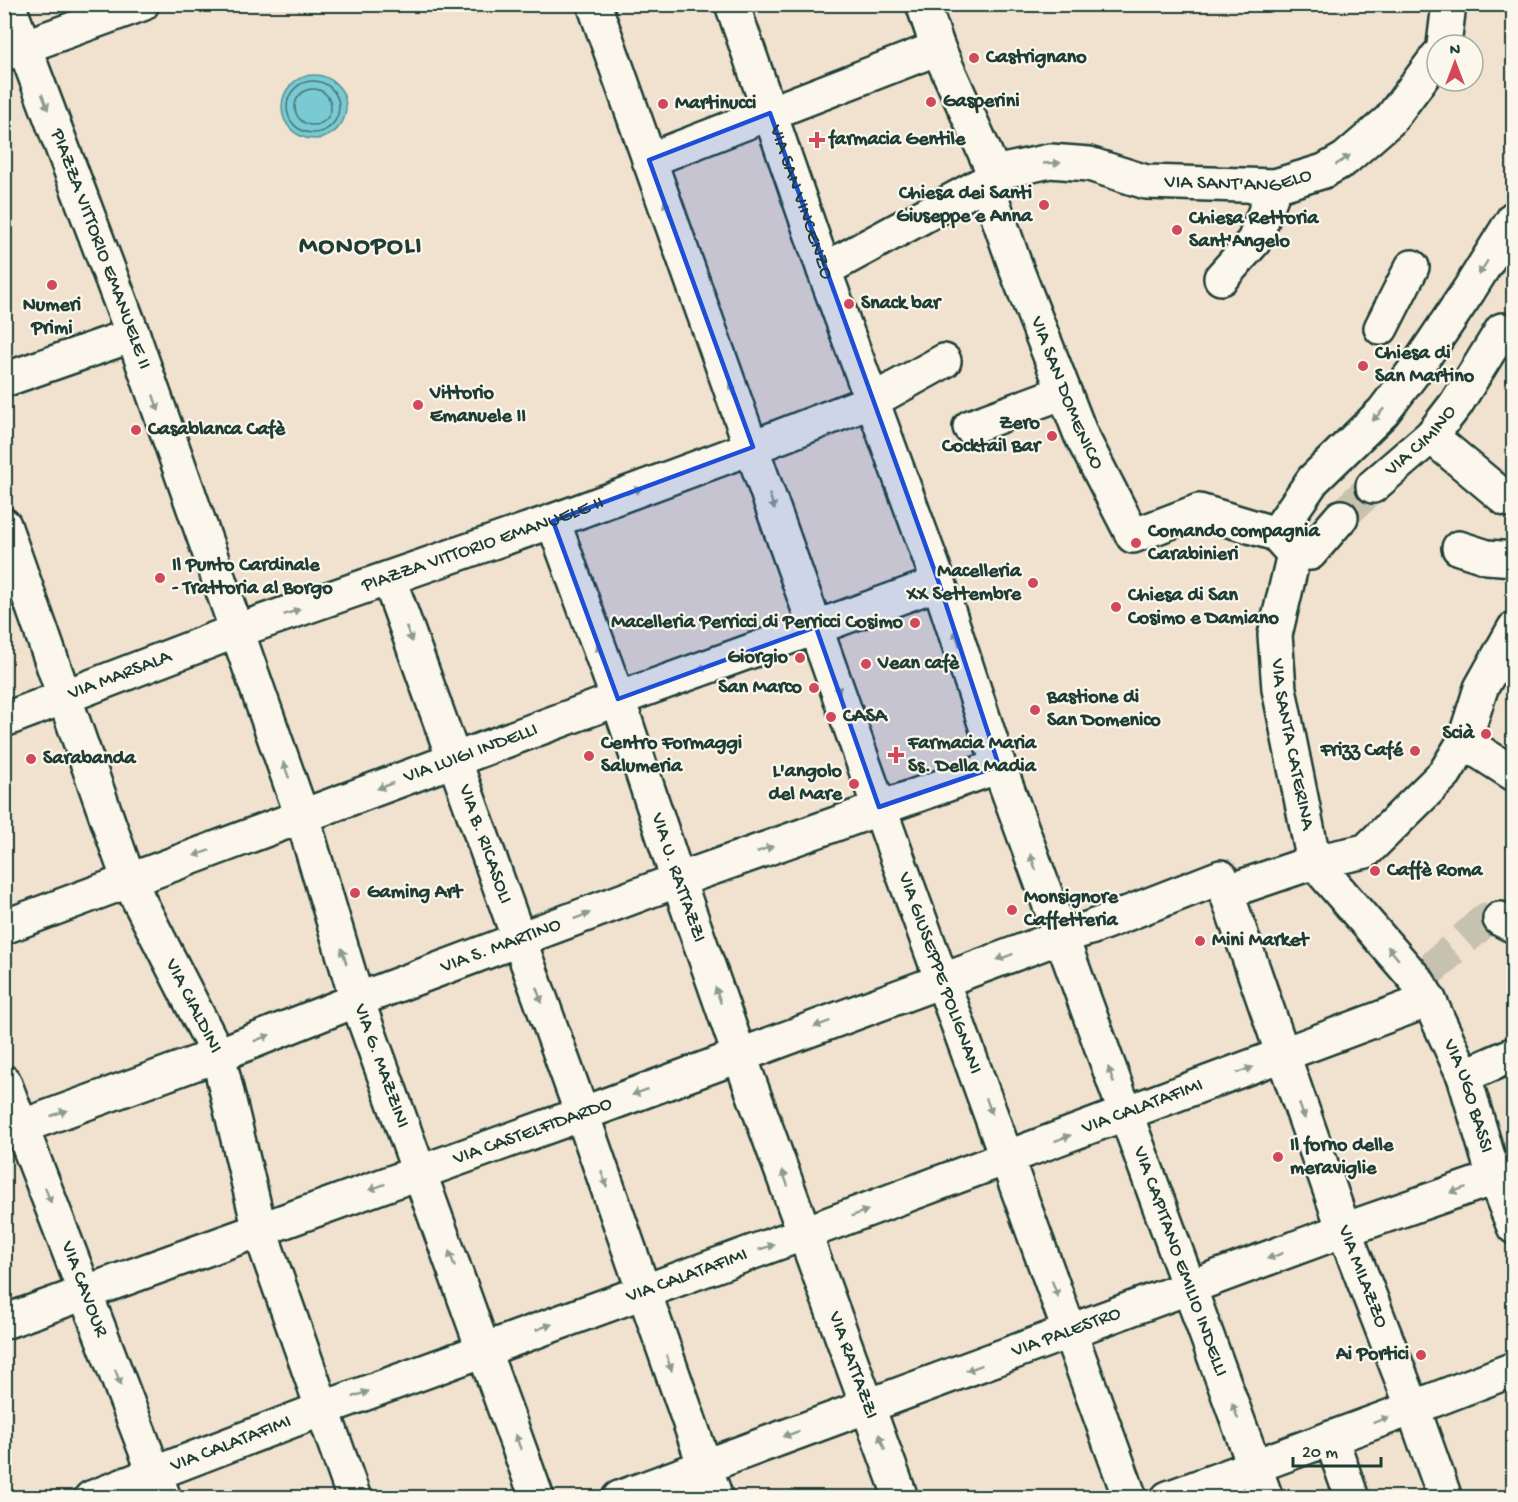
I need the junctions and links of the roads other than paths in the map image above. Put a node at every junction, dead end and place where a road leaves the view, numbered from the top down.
1 (8, 4) edge
2 (142, 4) edge
3 (594, 4) edge
4 (732, 4) edge
5 (923, 4) edge
6 (1449, 4) edge
7 (1445, 33) edge
8 (938, 48) junction
9 (14, 50) edge
10 (1425, 73) edge
11 (770, 113) junction
12 (649, 160) junction
13 (990, 178) junction
14 (1275, 186) junction
15 (1514, 218) edge
16 (1412, 267) dead end
17 (824, 270) junction
18 (1221, 278) dead end
19 (1381, 328) dead end
20 (1502, 330) dead end
21 (133, 336) junction
22 (944, 361) dead end
23 (4, 380) edge
24 (1064, 392) junction
25 (872, 401) junction
26 (970, 428) dead end
27 (1432, 435) junction
28 (753, 447) junction
29 (1373, 486) tunnel mouth
30 (1514, 501) edge
31 (1341, 517) tunnel mouth
32 (553, 521) junction
33 (4, 525) edge
34 (1285, 544) junction
35 (1459, 548) dead end
36 (1514, 559) edge
37 (389, 579) junction
38 (939, 583) junction
39 (816, 627) junction
40 (236, 631) junction
41 (1509, 648) edge
42 (65, 697) junction
43 (618, 699) junction
44 (4, 720) edge
45 (1464, 742) junction
46 (455, 760) junction
47 (999, 766) junction
48 (1514, 774) edge
49 (879, 807) junction
50 (302, 816) junction
51 (1314, 862) junction
52 (678, 880) junction
53 (129, 881) junction
54 (1223, 885) junction
55 (4, 927) edge
56 (1060, 937) junction
57 (519, 940) junction
58 (944, 980) junction
59 (1425, 985) junction
60 (357, 1000) junction
61 (739, 1054) junction
62 (1514, 1054) edge
63 (218, 1055) junction
64 (1282, 1056) junction
65 (1464, 1076) junction
66 (4, 1082) edge
67 (582, 1114) junction
68 (1126, 1114) junction
69 (13, 1130) edge
70 (1008, 1158) junction
71 (420, 1171) junction
72 (1504, 1174) edge
73 (1514, 1227) edge
74 (1344, 1230) junction
75 (260, 1231) junction
76 (805, 1233) junction
77 (1190, 1287) junction
78 (644, 1290) junction
79 (85, 1292) junction
80 (4, 1322) edge
81 (1071, 1332) junction
82 (484, 1349) junction
83 (1514, 1369) edge
84 (868, 1406) junction
85 (1413, 1408) junction
86 (322, 1409) junction
87 (1331, 1438) junction
88 (705, 1465) junction
89 (1255, 1466) junction
90 (159, 1485) edge
91 (91, 1497) edge
92 (354, 1497) edge
93 (537, 1497) edge
94 (619, 1497) edge
95 (716, 1497) edge
96 (901, 1497) edge
97 (1130, 1497) edge
98 (1168, 1497) edge
99 (1266, 1497) edge
100 (1352, 1497) edge
101 (1445, 1497) edge

1 - 9 street, PIAZZA VITTORIO EMANUELE II
2 - 9 street
3 - 12 street
4 - 11 street, VIA SAN VINCENZO
5 - 8 street, VIA SAN DOMENICO
6 - 7 street
8 - 11 street
8 - 13 street, VIA SAN DOMENICO
9 -> 21 street, PIAZZA VITTORIO EMANUELE II
14 -> 10 street, VIA SANT'ANGELO
11 - 12 street
11 - 17 street, VIA SAN VINCENZO
28 -> 12 street
13 -> 14 street, VIA SANT'ANGELO
13 - 17 street, VIA SANT'ANGELO
13 - 24 street, VIA SAN DOMENICO
14 - 18 street
15 -> 34 street, VIA SANTA CATERINA
16 - 19 street
17 - 25 street, VIA SAN VINCENZO
20 - 27 street, VIA CIMINO
21 - 23 street
21 -> 40 street, PIAZZA VITTORIO EMANUELE II
22 - 25 street
24 - 26 street
24 - 34 street, VIA SAN DOMENICO
25 - 28 street, PIAZZA VITTORIO EMANUELE II
25 - 38 street, VIA SAN VINCENZO
27 - 29 street, VIA CIMINO
27 - 30 street
32 -> 28 street, PIAZZA VITTORIO EMANUELE II
28 -> 39 street, VIA GIUSEPPE POLIGNANI
31 - 34 street
32 - 37 street, PIAZZA VITTORIO EMANUELE II
43 -> 32 street, VIA U. RATTAZZI
33 - 42 street, VIA CIALDINI
34 - 51 street, VIA SANTA CATERINA
35 - 36 street
40 -> 37 street, PIAZZA VITTORIO EMANUELE II
37 -> 46 street, VIA B. RICASOLI
38 - 39 street, VIA LUIGI INDELLI
47 -> 38 street, VIA CAPITANO EMILIO INDELLI
39 -> 43 street, VIA LUIGI INDELLI
39 -> 49 street, VIA GIUSEPPE POLIGNANI
40 - 42 street, VIA MARSALA
50 -> 40 street, VIA G. MAZZINI
41 - 45 street, VIA CASTELFIDARDO
42 - 44 street, VIA MARSALA
42 - 53 street, VIA CIALDINI
43 - 46 street, VIA LUIGI INDELLI
43 - 52 street, VIA U. RATTAZZI
45 - 48 street
45 - 51 street, VIA CASTELFIDARDO
46 -> 50 street, VIA LUIGI INDELLI
46 - 57 street, VIA B. RICASOLI
47 - 49 street, VIA S. MARTINO
56 -> 47 street, VIA CAPITANO EMILIO INDELLI
52 -> 49 street, VIA S. MARTINO
49 - 58 street, VIA GIUSEPPE POLIGNANI
50 -> 53 street, VIA LUIGI INDELLI
60 -> 50 street, VIA G. MAZZINI
51 - 54 street, VIA CASTELFIDARDO
59 -> 51 street, VIA UGO BASSI
57 -> 52 street, VIA S. MARTINO
61 -> 52 street, VIA U. RATTAZZI
53 - 55 street, VIA LUIGI INDELLI
53 - 63 street, VIA CIALDINI
54 - 56 street, VIA CASTELFIDARDO
54 - 64 street, VIA MILAZZO
56 -> 58 street, VIA CASTELFIDARDO
68 -> 56 street, VIA CAPITANO EMILIO INDELLI
57 - 60 street, VIA S. MARTINO
57 -> 67 street, VIA B. RICASOLI
58 -> 61 street, VIA CASTELFIDARDO
58 -> 70 street, VIA GIUSEPPE POLIGNANI
59 - 64 street, VIA CALATAFIMI
59 - 65 street, VIA UGO BASSI
63 -> 60 street, VIA S. MARTINO
60 - 71 street, VIA G. MAZZINI
61 -> 67 street, VIA CASTELFIDARDO
76 -> 61 street, VIA U. RATTAZZI
62 - 65 street
69 -> 63 street, VIA S. MARTINO
63 - 75 street, VIA CIALDINI
68 -> 64 street, VIA CALATAFIMI
64 -> 74 street, VIA MILAZZO
65 - 72 street, VIA UGO BASSI
66 - 69 street, VIA CAVOUR
67 - 71 street, VIA CASTELFIDARDO
67 -> 78 street, VIA B. RICASOLI
70 -> 68 street, VIA CALATAFIMI
68 - 77 street, VIA CAPITANO EMILIO INDELLI
69 -> 79 street, VIA CAVOUR
76 -> 70 street, VIA CALATAFIMI
70 -> 81 street, VIA GIUSEPPE POLIGNANI
71 -> 75 street, VIA CASTELFIDARDO
82 -> 71 street, VIA G. MAZZINI
72 - 73 street, VIA UGO BASSI
72 -> 74 street, VIA PALESTRO
74 -> 77 street, VIA PALESTRO
74 - 85 street, VIA MILAZZO
75 - 79 street, VIA CASTELFIDARDO
75 - 86 street, VIA CIALDINI
78 -> 76 street, VIA CALATAFIMI
76 - 84 street, VIA RATTAZZI
77 - 81 street, VIA PALESTRO
89 -> 77 street, VIA CAPITANO EMILIO INDELLI
82 -> 78 street, VIA CALATAFIMI
78 -> 88 street, VIA B. RICASOLI
79 - 80 street, VIA CASTELFIDARDO
79 -> 90 street, VIA CAVOUR
81 -> 84 street, VIA PALESTRO
81 - 97 street, VIA GIUSEPPE POLIGNANI
86 -> 82 street, VIA CALATAFIMI
93 -> 82 street, VIA G. MAZZINI
83 - 85 street
84 -> 88 street, VIA PALESTRO
96 -> 84 street, VIA RATTAZZI
87 -> 85 street
85 - 101 street, VIA MILAZZO
86 - 90 street, VIA CALATAFIMI
86 - 92 street, VIA CIALDINI
87 - 89 street
87 - 100 street
88 - 94 street, VIA PALESTRO
88 - 95 street, VIA B. RICASOLI
89 - 98 street
89 - 99 street, VIA CAPITANO EMILIO INDELLI
90 - 91 street, VIA CALATAFIMI

